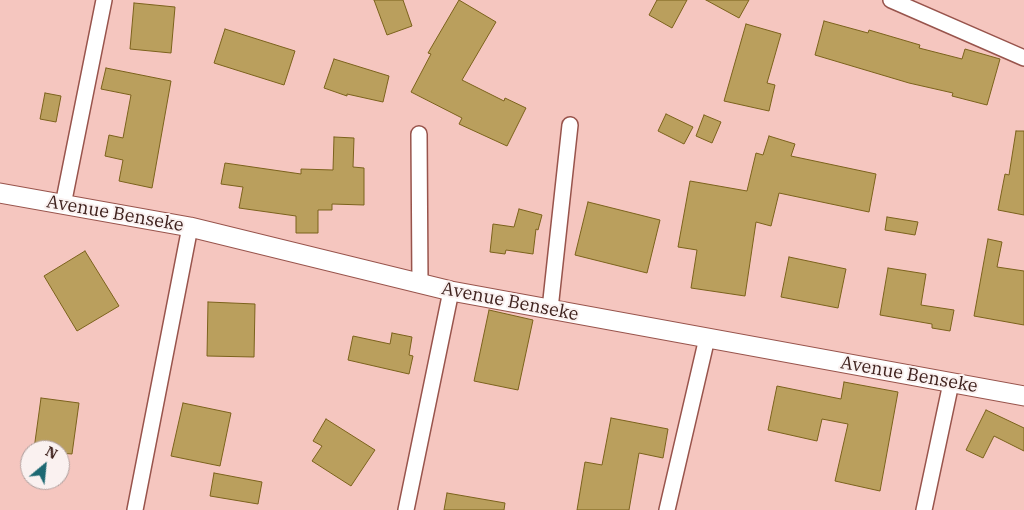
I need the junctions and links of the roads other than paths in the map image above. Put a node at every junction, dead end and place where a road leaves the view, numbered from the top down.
1 (104, 0) edge
2 (891, 0) edge
3 (1024, 58) edge
4 (570, 124) dead end
5 (419, 134) dead end
6 (0, 193) edge
7 (63, 205) junction
8 (190, 228) junction
9 (420, 284) junction
10 (451, 290) junction
11 (550, 309) junction
12 (706, 338) junction
13 (951, 383) junction
14 (1024, 396) edge
15 (135, 510) edge
16 (406, 510) edge
17 (667, 510) edge
18 (924, 510) edge

1 - 7 street
2 - 3 street
4 - 11 street
5 - 9 street
6 - 7 street, Avenue Benseke
7 - 8 street, Avenue Benseke
8 - 9 street, Avenue Benseke
8 - 15 street
9 - 10 street, Avenue Benseke
10 - 11 street, Avenue Benseke
10 - 16 street
11 - 12 street, Avenue Benseke
12 - 13 street, Avenue Benseke
12 - 17 street
13 - 14 street, Avenue Benseke
13 - 18 street

